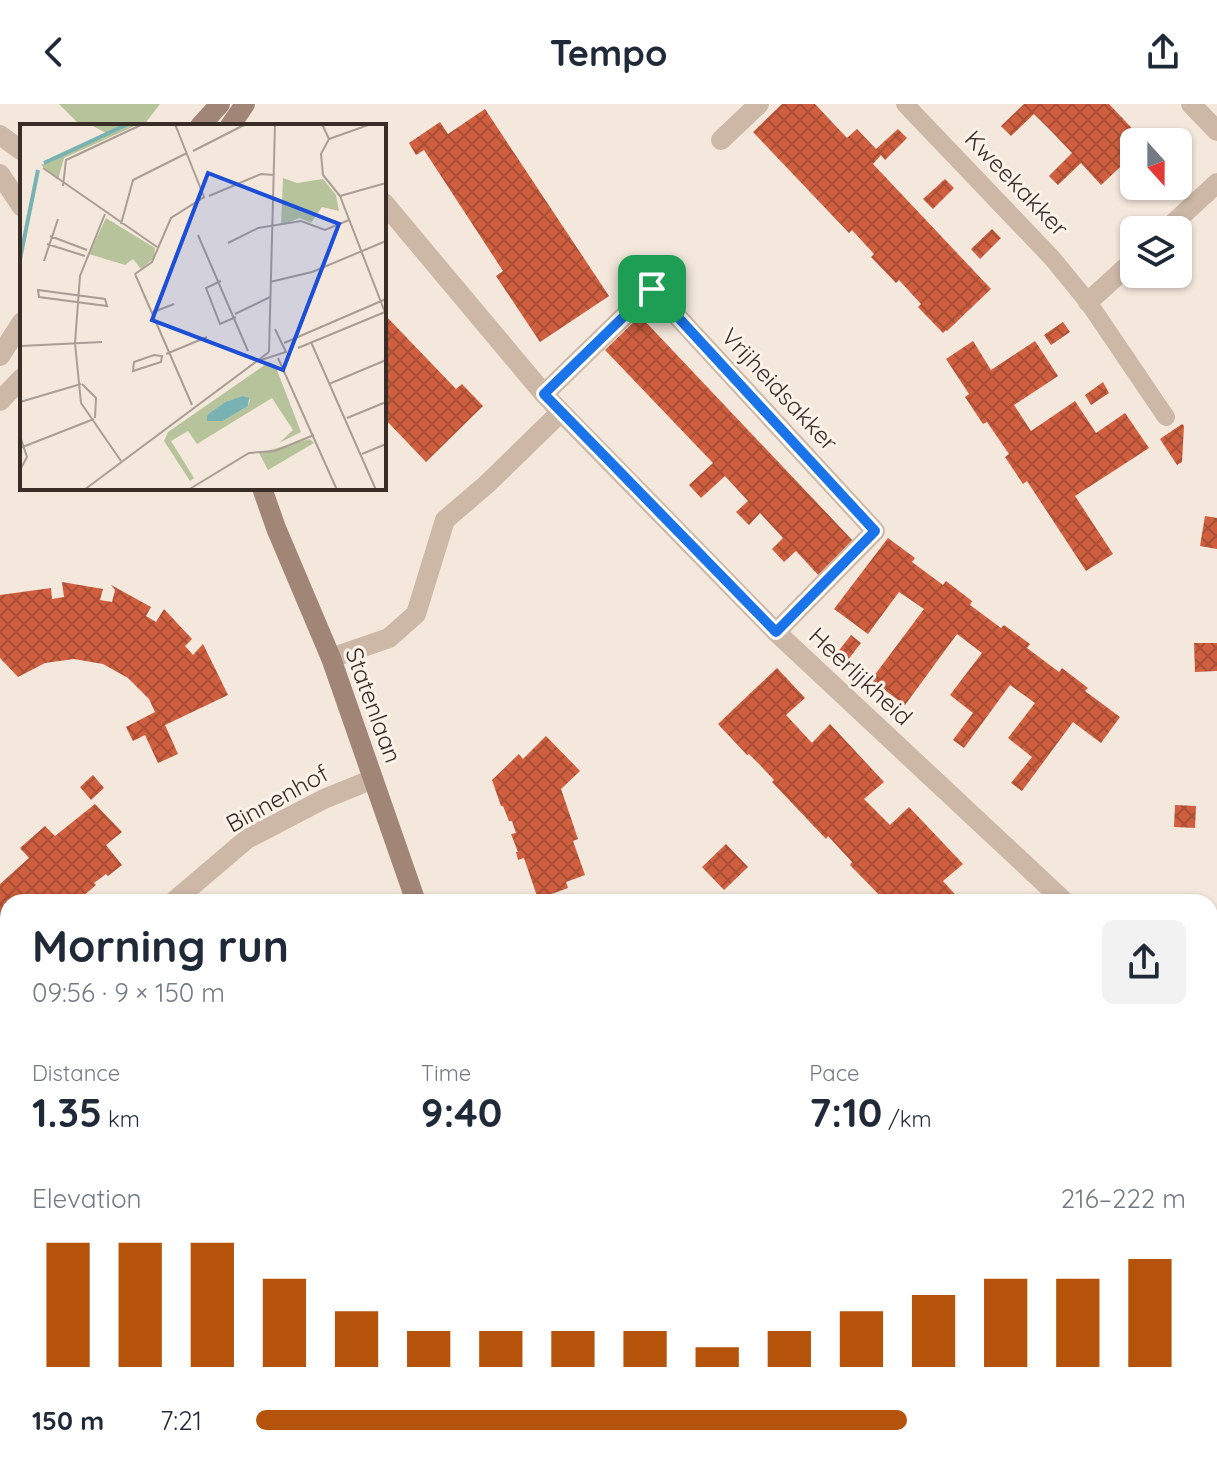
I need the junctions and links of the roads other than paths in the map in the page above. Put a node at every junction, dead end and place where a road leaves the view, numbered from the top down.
1 (220, 104) edge
2 (245, 104) edge
3 (759, 104) edge
4 (905, 104) edge
5 (1191, 104) edge
6 (202, 124) edge
7 (231, 124) edge
8 (1217, 131) edge
9 (0, 135) edge
10 (721, 140) dead end
11 (20, 150) edge
12 (0, 174) edge
13 (1217, 183) edge
14 (20, 204) edge
15 (386, 205) edge
16 (1181, 216) edge
17 (1120, 273) edge
18 (1088, 302) junction
19 (20, 325) edge
20 (0, 356) edge
21 (20, 380) edge
22 (544, 394) junction
23 (0, 401) edge
24 (561, 412) junction
25 (1166, 417) dead end
26 (248, 490) edge
27 (263, 490) edge
28 (276, 528) junction
29 (776, 632) junction
30 (331, 658) junction
31 (373, 779) junction
32 (182, 894) edge
33 (413, 894) edge
34 (1056, 894) edge

1 - 6 main road
2 - 7 main road
3 - 10 street
4 - 18 lane, Kweekakker
5 - 8 street
9 - 11 street
12 - 14 street
13 - 16 street
15 - 22 street, Heerlijkheid
17 - 18 street
18 - 25 lane, Kweekakker
19 - 20 street
21 - 23 street
22 - 24 street, Heerlijkheid
22 - 29 street, Vrijheidsakker
24 - 29 street, Heerlijkheid
24 - 30 street
26 - 28 main road, Statenlaan
27 - 28 main road, Statenlaan
28 - 30 main road, Statenlaan
29 - 34 street, Heerlijkheid
30 - 31 main road, Statenlaan
31 - 32 street, Binnenhof
31 - 33 main road, Statenlaan

